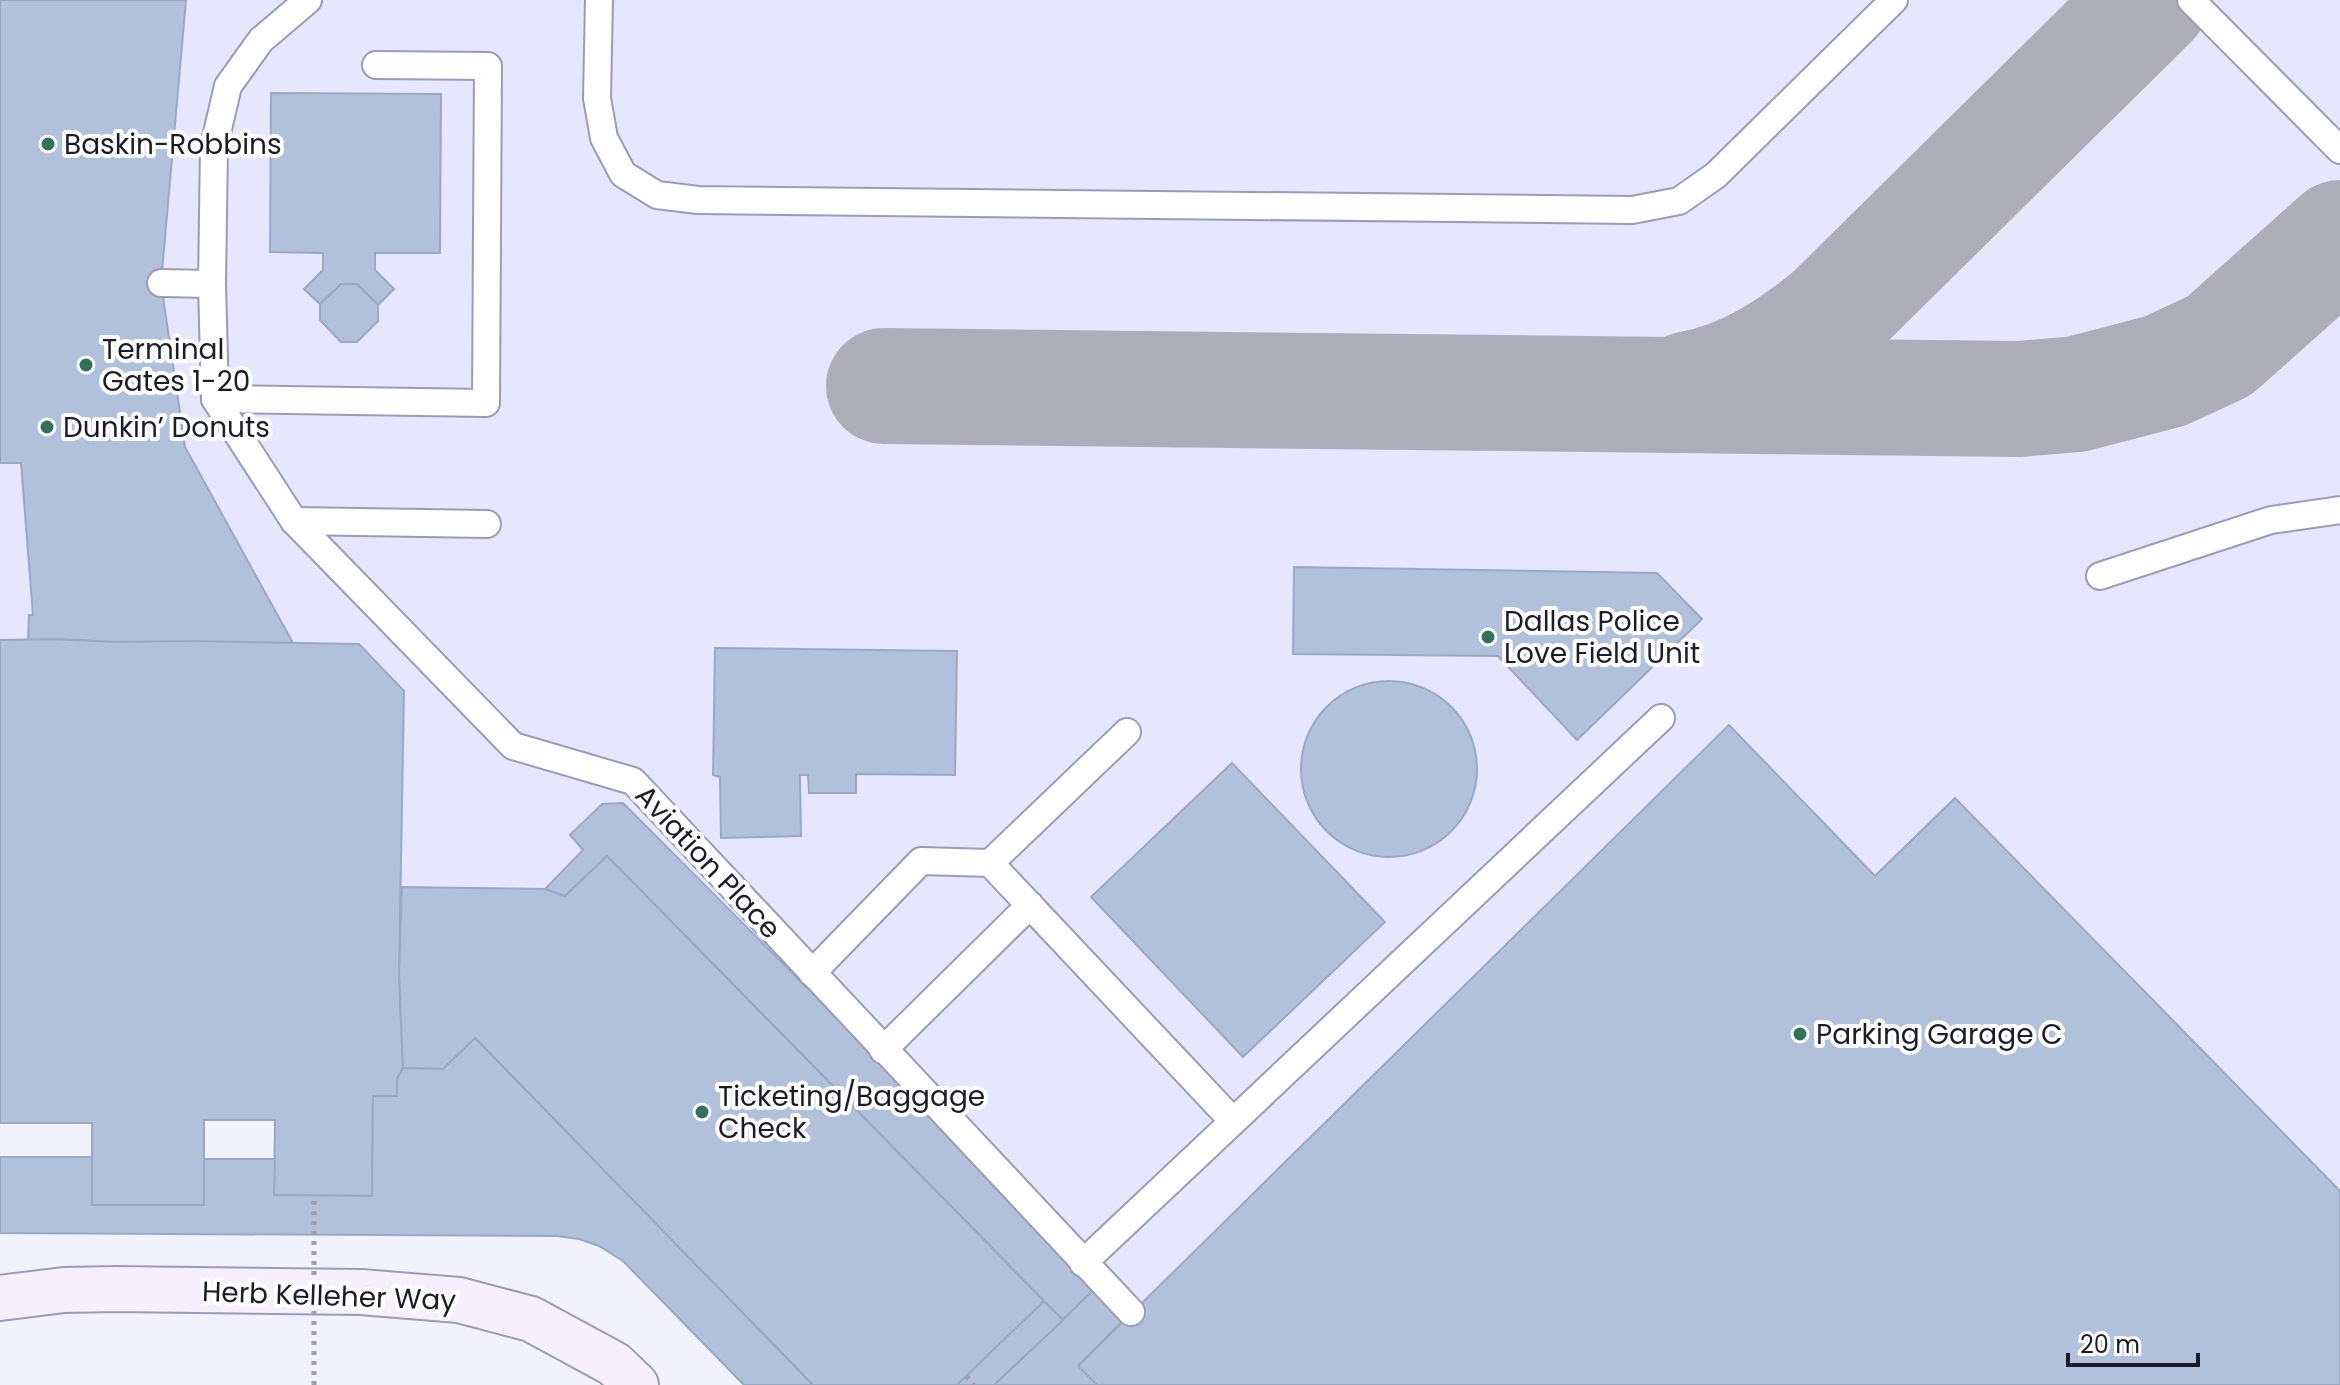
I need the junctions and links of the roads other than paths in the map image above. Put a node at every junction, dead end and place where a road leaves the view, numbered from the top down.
1 (308, 0) edge
2 (599, 0) edge
3 (1894, 0) edge
4 (2191, 0) edge
5 (376, 65) dead end
6 (2340, 150) edge
7 (161, 283) dead end
8 (212, 284) junction
9 (215, 399) junction
10 (2340, 510) edge
11 (294, 521) junction
12 (487, 524) dead end
13 (2100, 576) dead end
14 (1661, 718) dead end
15 (1127, 732) dead end
16 (990, 863) junction
17 (1030, 905) junction
18 (812, 973) junction
19 (883, 1050) junction
20 (1233, 1121) junction
21 (1083, 1263) junction
22 (0, 1298) edge
23 (1131, 1312) dead end
24 (636, 1385) edge

1 - 8 lane
2 - 3 lane
4 - 6 lane
5 - 9 lane
7 - 8 lane
8 - 9 lane
9 - 11 lane, Aviation Place
10 - 13 lane
11 - 12 lane
11 - 18 lane, Aviation Place
14 - 20 lane
15 - 16 lane
16 - 17 lane
16 - 18 lane
17 - 19 lane
17 - 20 lane
18 - 19 lane, Aviation Place
19 - 21 lane, Aviation Place
20 - 21 lane
21 - 23 lane, Aviation Place
22 - 24 main road, Herb Kelleher Way

